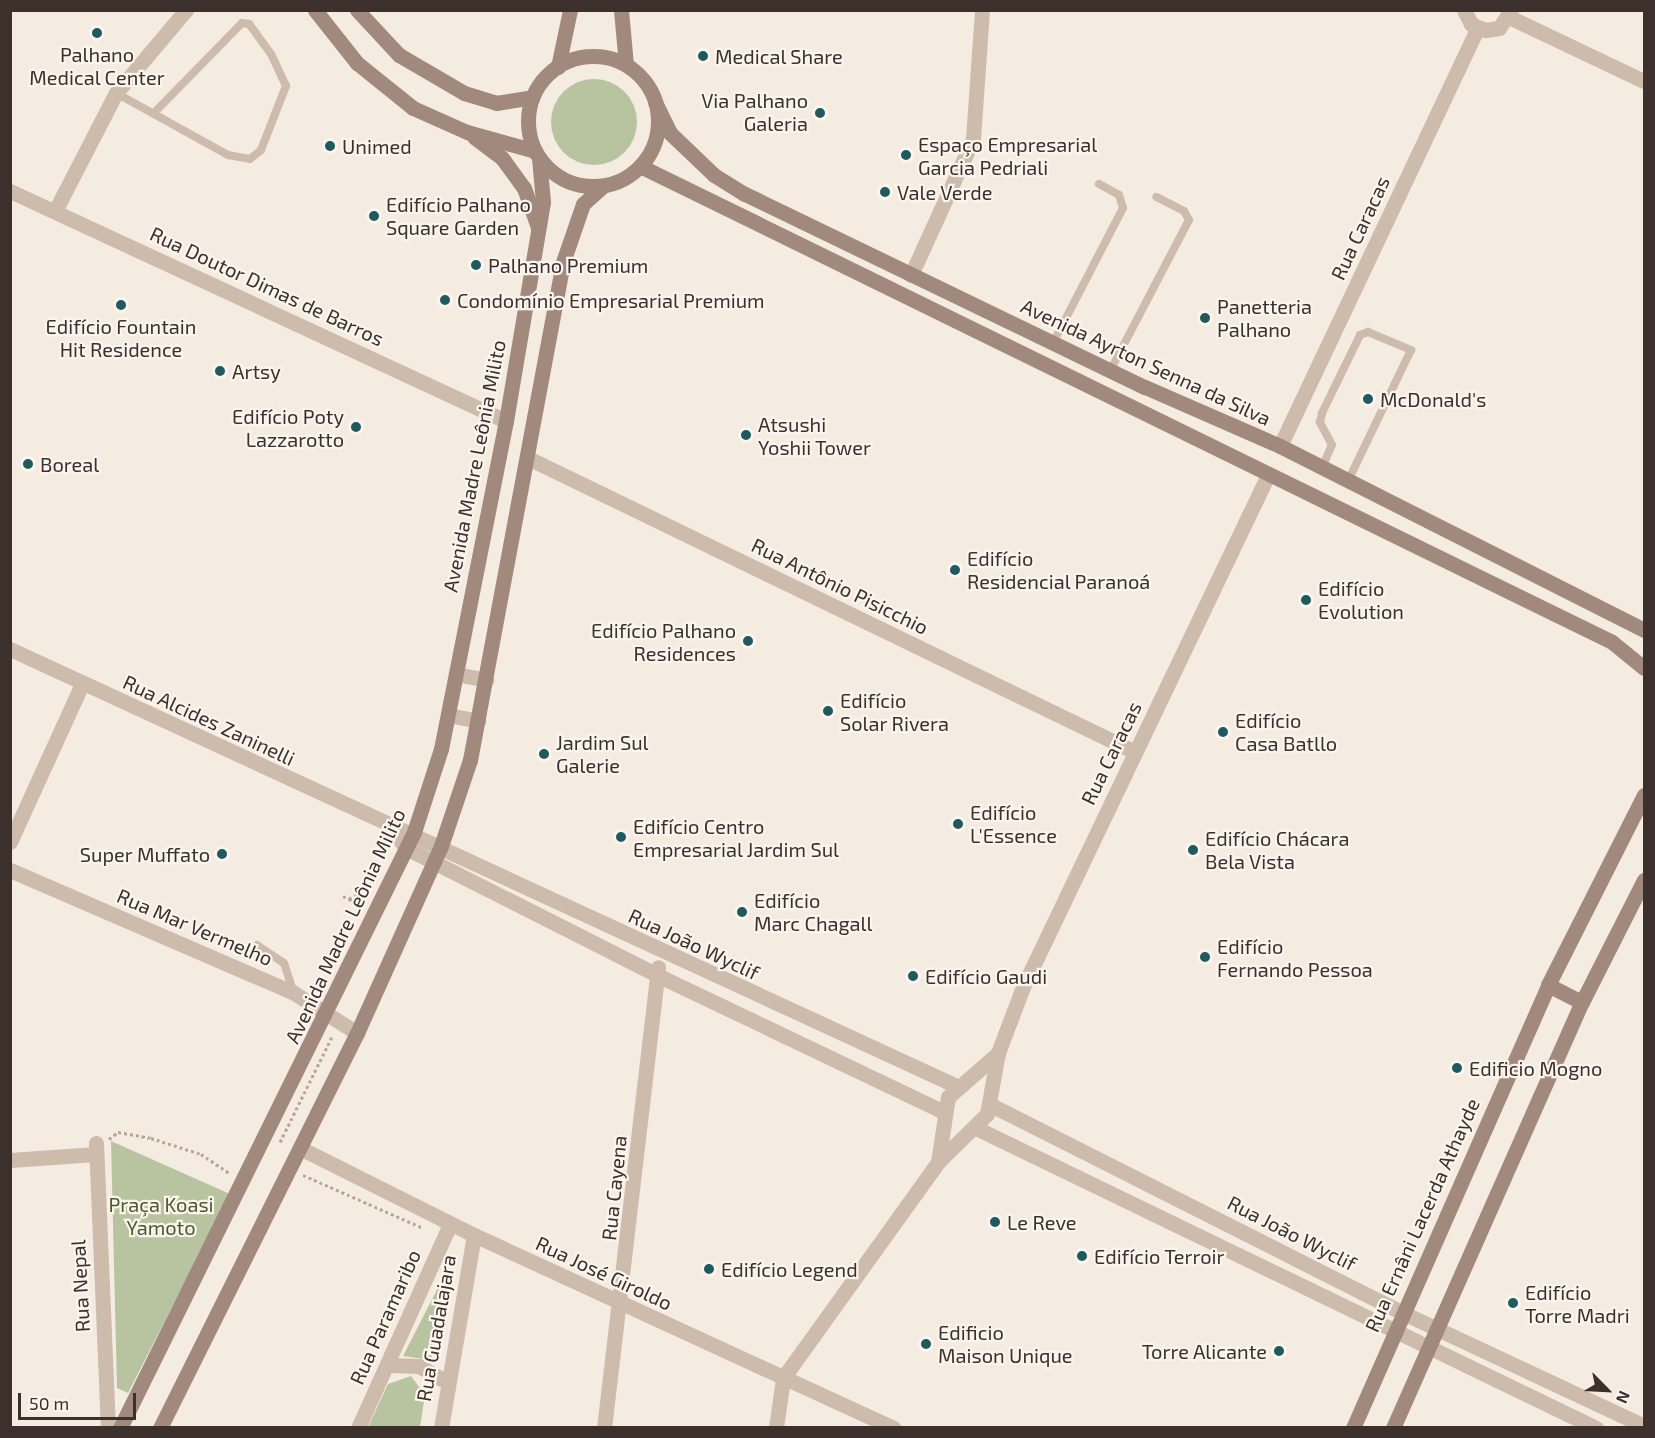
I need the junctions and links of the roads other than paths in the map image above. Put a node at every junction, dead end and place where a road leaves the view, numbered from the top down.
1 (186, 10) edge
2 (315, 10) edge
3 (357, 10) edge
4 (570, 10) edge
5 (621, 10) edge
6 (982, 10) edge
7 (1464, 10) edge
8 (1510, 14) edge
9 (1478, 28) junction
10 (626, 65) junction
11 (558, 67) junction
12 (1644, 81) edge
13 (116, 93) junction
14 (533, 97) junction
15 (655, 102) junction
16 (154, 113) junction
17 (466, 132) junction
18 (537, 154) junction
19 (640, 166) junction
20 (1099, 184) dead end
21 (603, 186) junction
22 (10, 191) edge
23 (1156, 197) dead end
24 (55, 211) junction
25 (538, 227) junction
26 (911, 275) junction
27 (1053, 343) junction
28 (1110, 370) junction
29 (506, 421) junction
30 (1280, 446) junction
31 (528, 458) junction
32 (1323, 468) junction
33 (1268, 475) junction
34 (1348, 481) junction
35 (1644, 630) edge
36 (10, 650) edge
37 (1644, 668) edge
38 (456, 674) junction
39 (486, 680) junction
40 (82, 684) junction
41 (448, 715) junction
42 (478, 721) junction
43 (1135, 752) junction
44 (1644, 795) edge
45 (390, 827) junction
46 (414, 832) junction
47 (10, 842) edge
48 (441, 846) junction
49 (406, 848) junction
50 (433, 862) junction
51 (10, 870) edge
52 (1644, 880) edge
53 (257, 945) dead end
54 (660, 952) junction
55 (657, 975) junction
56 (1548, 985) junction
57 (294, 993) junction
58 (1582, 1002) junction
59 (335, 1016) junction
60 (357, 1033) junction
61 (998, 1053) junction
62 (962, 1087) junction
63 (988, 1101) junction
64 (946, 1115) junction
65 (973, 1129) junction
66 (300, 1148) junction
67 (10, 1160) edge
68 (938, 1162) junction
69 (450, 1224) junction
70 (474, 1235) junction
71 (622, 1305) junction
72 (1401, 1312) junction
73 (1436, 1328) junction
74 (1392, 1333) junction
75 (1427, 1349) junction
76 (390, 1365) junction
77 (783, 1378) junction
78 (447, 1382) junction
79 (1644, 1426) edge
80 (108, 1428) edge
81 (120, 1428) edge
82 (160, 1428) edge
83 (358, 1428) edge
84 (441, 1428) edge
85 (604, 1428) edge
86 (776, 1428) edge
87 (894, 1428) edge
88 (1353, 1428) edge
89 (1393, 1428) edge
90 (1596, 1428) edge

1 - 13 street
2 - 17 main road
3 - 14 main road
4 - 11 main road
5 - 10 main road
6 - 26 street
7 - 9 street
8 - 9 street
8 - 12 street
9 - 30 street, Rua Caracas
10 - 11 main road
10 - 15 main road
11 - 14 main road
13 - 16 lane
13 - 24 street
14 - 18 main road
15 - 19 main road
15 - 26 main road, Avenida Ayrton Senna da Silva
16 - 16 lane
17 - 18 main road
17 - 25 main road
18 - 21 main road
18 - 25 main road, Avenida Madre Leônia Milito
19 - 21 main road
19 - 33 main road
20 - 27 lane
21 - 31 main road
22 - 24 street, Rua Doutor Dimas de Barros
23 - 28 lane
24 - 29 street, Rua Doutor Dimas de Barros
25 - 29 main road, Avenida Madre Leônia Milito
26 - 27 main road, Avenida Ayrton Senna da Silva
27 - 28 main road, Avenida Ayrton Senna da Silva
28 - 30 main road, Avenida Ayrton Senna da Silva
29 - 38 main road, Avenida Madre Leônia Milito
30 - 32 main road, Avenida Ayrton Senna da Silva
31 - 39 main road
31 - 43 street, Rua Antônio Pisicchio
32 - 34 main road, Avenida Ayrton Senna da Silva
32 - 34 lane
33 - 37 main road
33 - 43 street, Rua Caracas
34 - 35 main road, Avenida Ayrton Senna da Silva
36 - 40 street, Rua Alcides Zaninelli
38 - 39 street
38 - 41 main road, Avenida Madre Leônia Milito
39 - 42 main road
40 - 45 street, Rua Alcides Zaninelli
40 - 47 street
41 - 42 street
41 - 46 main road, Avenida Madre Leônia Milito
42 - 48 main road
43 - 61 street, Rua Caracas
44 - 56 main road, Rua Ernâni Lacerda Athayde
45 - 46 street, Rua Alcides Zaninelli
45 - 49 street, Rua Alcides Zaninelli
46 - 48 street, Rua João Wyclif
46 - 49 main road, Avenida Madre Leônia Milito
48 - 50 main road
48 - 54 street, Rua João Wyclif
49 - 50 street
49 - 59 main road, Avenida Madre Leônia Milito
50 - 55 street
50 - 60 main road
51 - 57 street, Rua Mar Vermelho
52 - 58 main road
53 - 57 lane
54 - 55 street, Rua Cayena
54 - 62 street, Rua João Wyclif
55 - 64 street
55 - 71 street, Rua Cayena
56 - 58 main road
56 - 72 main road, Rua Ernâni Lacerda Athayde
57 - 59 street, Rua Mar Vermelho
58 - 73 main road
59 - 60 street, Rua Mar Vermelho
59 - 81 main road, Avenida Madre Leônia Milito
60 - 66 main road
61 - 62 street, Rua Caracas
61 - 63 street, Rua Caracas
62 - 63 street, Rua João Wyclif
62 - 64 street, Rua Caracas
63 - 65 street, Rua Caracas
63 - 72 street, Rua João Wyclif
64 - 65 street
64 - 68 street, Rua Caracas
65 - 68 street, Rua Caracas
65 - 74 street
66 - 69 street, Rua José Giroldo
66 - 82 main road
67 - 80 street, Rua Nepal
68 - 77 street, Rua Caracas
69 - 70 street, Rua José Giroldo
69 - 76 street, Rua Paramaribo
70 - 71 street, Rua José Giroldo
70 - 78 street, Rua Guadalajara
71 - 77 street, Rua José Giroldo
71 - 85 street, Rua Cayena
72 - 73 street, Rua João Wyclif
72 - 74 main road, Rua Ernâni Lacerda Athayde
73 - 75 main road
73 - 79 street, Rua João Wyclif
74 - 75 street
74 - 88 main road, Rua Ernâni Lacerda Athayde
75 - 89 main road
75 - 90 street
76 - 78 street
76 - 83 street, Rua Paramaribo
77 - 86 street, Rua Caracas
77 - 87 street, Rua José Giroldo
78 - 84 street, Rua Guadalajara

